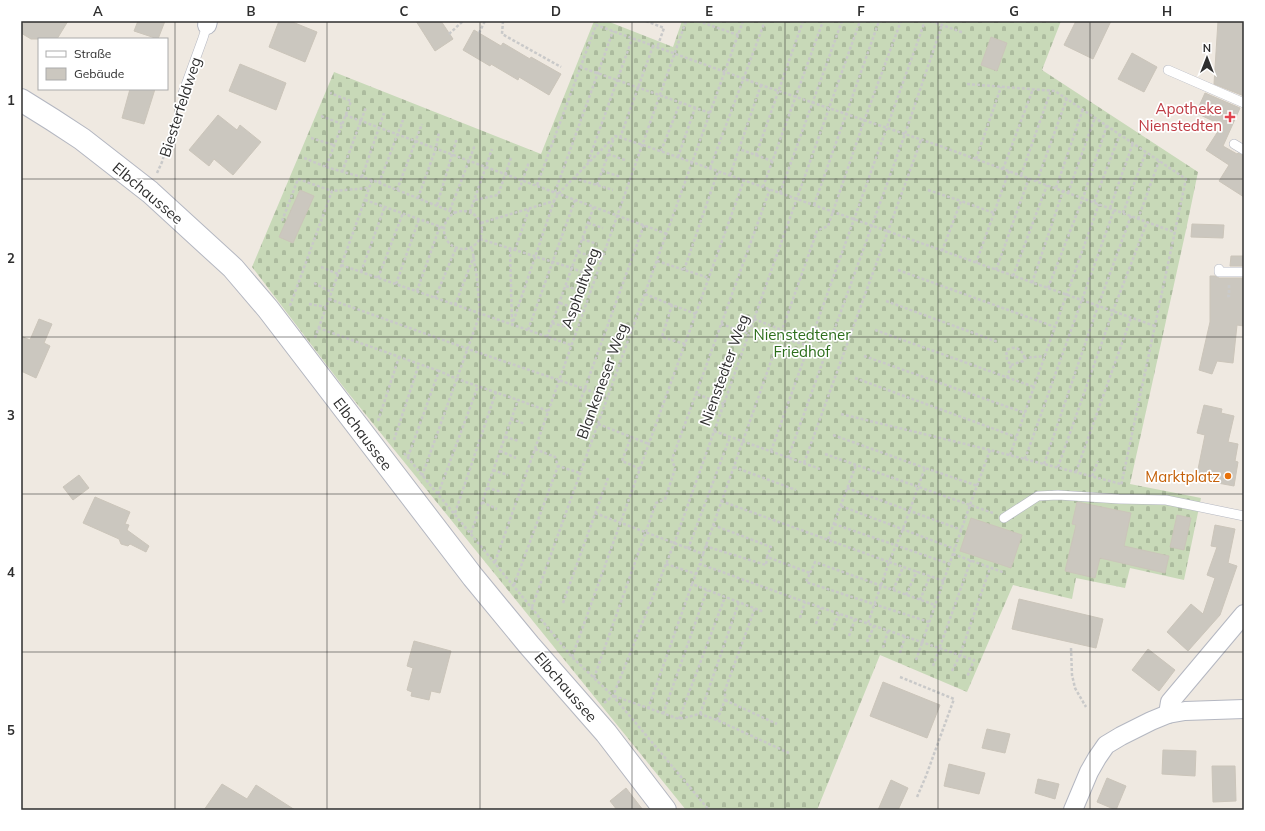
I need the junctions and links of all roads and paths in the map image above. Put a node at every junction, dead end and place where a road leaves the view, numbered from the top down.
1 (463, 21) edge
2 (485, 21) edge
3 (503, 21) edge
4 (646, 21) edge
5 (686, 21) edge
6 (698, 21) edge
7 (743, 21) edge
8 (765, 21) edge
9 (803, 21) edge
10 (823, 21) edge
11 (842, 21) edge
12 (860, 21) edge
13 (879, 21) edge
14 (901, 21) edge
15 (925, 21) edge
16 (932, 21) edge
17 (207, 23) edge
18 (942, 25) junction
19 (612, 32) junction
20 (479, 33) dead end
21 (964, 33) dead end
22 (449, 34) dead end
23 (738, 35) junction
24 (632, 39) junction
25 (653, 46) junction
26 (657, 48) junction
27 (674, 54) junction
28 (580, 67) junction
29 (561, 68) dead end
30 (1168, 70) dead end
31 (725, 72) junction
32 (598, 73) junction
33 (744, 79) junction
34 (617, 80) junction
35 (967, 84) dead end
36 (761, 85) junction
37 (638, 87) junction
38 (1001, 87) junction
39 (1033, 89) junction
40 (1051, 90) junction
41 (778, 91) junction
42 (183, 94) joint
43 (330, 94) dead end
44 (660, 95) junction
45 (796, 97) junction
46 (1066, 98) junction
47 (21, 100) edge
48 (680, 103) junction
49 (812, 103) junction
50 (1244, 103) edge
51 (366, 107) dead end
52 (695, 108) junction
53 (829, 108) junction
54 (1082, 109) junction
55 (384, 113) dead end
56 (710, 113) junction
57 (345, 114) junction
58 (847, 114) junction
59 (320, 116) dead end
60 (1095, 117) junction
61 (361, 120) junction
62 (403, 120) dead end
63 (864, 121) junction
64 (342, 124) junction
65 (422, 124) dead end
66 (1107, 125) junction
67 (379, 127) junction
68 (886, 128) junction
69 (439, 132) dead end
70 (398, 134) junction
71 (905, 134) junction
72 (1120, 134) junction
73 (615, 136) junction
74 (312, 138) dead end
75 (457, 138) dead end
76 (620, 138) junction
77 (415, 140) junction
78 (922, 140) junction
79 (1133, 143) junction
80 (1234, 144) dead end
81 (334, 145) junction
82 (475, 145) dead end
83 (643, 145) junction
84 (436, 148) junction
85 (492, 149) dead end
86 (739, 149) junction
87 (1244, 150) edge
88 (661, 151) junction
89 (1146, 152) junction
90 (452, 154) junction
91 (608, 154) junction
92 (756, 155) junction
93 (678, 157) junction
94 (304, 158) dead end
95 (511, 158) dead end
96 (976, 159) junction
97 (470, 160) junction
98 (625, 160) dead end
99 (772, 161) junction
100 (1160, 161) junction
101 (529, 162) dead end
102 (693, 162) junction
103 (587, 164) junction
104 (326, 167) junction
105 (487, 167) junction
106 (710, 168) junction
107 (1003, 169) junction
108 (602, 171) junction
109 (718, 171) junction
110 (1009, 171) junction
111 (342, 172) junction
112 (505, 173) junction
113 (730, 175) junction
114 (1021, 175) junction
115 (362, 177) junction
116 (621, 177) dead end
117 (574, 178) junction
118 (1029, 178) junction
119 (372, 180) junction
120 (523, 180) junction
121 (744, 180) junction
122 (1037, 181) junction
123 (379, 183) junction
124 (537, 185) junction
125 (597, 185) junction
126 (1047, 185) junction
127 (763, 186) junction
128 (369, 188) junction
129 (1056, 188) junction
130 (770, 189) junction
131 (397, 190) junction
132 (519, 190) dead end
133 (613, 190) dead end
134 (928, 190) dead end
135 (1063, 191) junction
136 (150, 192) junction
137 (332, 192) junction
138 (555, 192) junction
139 (559, 193) junction
140 (780, 193) junction
141 (1068, 193) junction
142 (418, 198) junction
143 (797, 198) junction
144 (1083, 198) junction
145 (365, 200) junction
146 (475, 200) junction
147 (575, 200) junction
148 (554, 201) junction
149 (961, 202) junction
150 (1094, 202) junction
151 (814, 204) junction
152 (1099, 204) junction
153 (437, 205) junction
154 (384, 206) junction
155 (594, 206) junction
156 (1110, 208) junction
157 (529, 209) junction
158 (450, 210) junction
159 (1114, 210) junction
160 (833, 211) junction
161 (455, 212) junction
162 (470, 212) junction
163 (403, 213) junction
164 (994, 213) junction
165 (1123, 213) junction
166 (618, 216) junction
167 (1132, 216) junction
168 (419, 219) junction
169 (854, 219) junction
170 (1138, 219) junction
171 (282, 221) dead end
172 (1147, 222) junction
173 (481, 223) junction
174 (588, 223) junction
175 (644, 225) junction
176 (440, 226) junction
177 (872, 226) junction
178 (444, 228) junction
179 (603, 228) dead end
180 (888, 231) junction
181 (1174, 232) junction
182 (667, 234) junction
183 (480, 239) junction
184 (582, 239) junction
185 (597, 244) dead end
186 (472, 247) junction
187 (456, 248) junction
188 (510, 248) junction
189 (515, 250) junction
190 (942, 251) junction
191 (578, 252) junction
192 (474, 255) junction
193 (591, 256) dead end
194 (535, 257) junction
195 (657, 261) junction
196 (552, 262) junction
197 (976, 263) junction
198 (341, 265) junction
199 (321, 267) dead end
200 (572, 268) junction
201 (1218, 269) dead end
202 (684, 270) junction
203 (898, 270) dead end
204 (996, 270) junction
205 (361, 272) junction
206 (1244, 272) edge
207 (338, 274) junction
208 (1013, 276) junction
209 (378, 278) junction
210 (596, 278) junction
211 (709, 278) junction
212 (1229, 280) dead end
213 (314, 283) dead end
214 (1032, 283) junction
215 (396, 284) junction
216 (566, 286) junction
217 (1048, 288) junction
218 (417, 291) junction
219 (580, 291) dead end
220 (331, 292) junction
221 (645, 294) junction
222 (1066, 294) junction
223 (1227, 296) dead end
224 (435, 298) junction
225 (329, 299) junction
226 (1082, 300) junction
227 (886, 301) dead end
228 (560, 302) junction
229 (309, 304) dead end
230 (455, 305) junction
231 (672, 305) junction
232 (290, 306) dead end
233 (1098, 306) junction
234 (326, 307) junction
235 (574, 308) dead end
236 (1113, 311) junction
237 (480, 314) junction
238 (696, 314) junction
239 (1131, 318) junction
240 (754, 319) junction
241 (552, 323) junction
242 (722, 324) junction
243 (512, 325) junction
244 (1155, 326) junction
245 (566, 327) dead end
246 (1055, 327) junction
247 (318, 328) junction
248 (528, 330) junction
249 (782, 330) junction
250 (875, 330) dead end
251 (749, 334) junction
252 (547, 337) junction
253 (314, 341) dead end
254 (998, 342) dead end
255 (685, 344) junction
256 (571, 345) junction
257 (808, 346) junction
258 (468, 349) junction
259 (864, 356) dead end
260 (1045, 356) junction
261 (399, 357) junction
262 (1025, 358) junction
263 (419, 364) junction
264 (1011, 365) junction
265 (439, 371) junction
266 (855, 378) dead end
267 (1006, 378) junction
268 (457, 379) junction
269 (559, 380) junction
270 (478, 386) junction
271 (1034, 387) junction
272 (585, 389) junction
273 (496, 392) junction
274 (696, 394) junction
275 (608, 397) junction
276 (518, 400) junction
277 (580, 402) dead end
278 (724, 404) junction
279 (548, 411) junction
280 (1025, 413) junction
281 (841, 414) dead end
282 (373, 415) dead end
283 (511, 419) junction
284 (378, 421) junction
285 (526, 424) dead end
286 (598, 424) junction
287 (382, 426) dead end
288 (714, 431) junction
289 (833, 435) dead end
290 (390, 436) dead end
291 (505, 437) junction
292 (631, 437) junction
293 (730, 437) junction
294 (1016, 437) junction
295 (519, 441) dead end
296 (743, 442) junction
297 (649, 444) junction
298 (534, 449) junction
299 (990, 450) junction
300 (500, 451) junction
301 (403, 452) dead end
302 (771, 452) junction
303 (825, 454) dead end
304 (1010, 455) junction
305 (408, 457) junction
306 (516, 458) dead end
307 (788, 458) junction
308 (1025, 459) junction
309 (1098, 461) dead end
310 (804, 463) junction
311 (1044, 464) junction
312 (856, 465) junction
313 (558, 466) junction
314 (734, 467) junction
315 (1058, 467) junction
316 (925, 468) junction
317 (640, 469) junction
318 (820, 469) dead end
319 (493, 470) junction
320 (1076, 472) junction
321 (580, 473) junction
322 (422, 475) junction
323 (508, 475) dead end
324 (1092, 476) junction
325 (608, 478) dead end
326 (978, 486) junction
327 (918, 487) junction
328 (487, 488) junction
329 (847, 488) junction
330 (796, 490) dead end
331 (502, 492) dead end
332 (438, 494) junction
333 (722, 501) junction
334 (482, 502) junction
335 (970, 505) junction
336 (841, 506) junction
337 (497, 509) dead end
338 (909, 511) junction
339 (595, 513) junction
340 (455, 514) junction
341 (1244, 516) edge
342 (1004, 518) joint
343 (621, 523) junction
344 (834, 524) junction
345 (713, 525) junction
346 (903, 529) junction
347 (962, 530) junction
348 (471, 533) junction
349 (646, 533) junction
350 (828, 539) junction
351 (674, 544) junction
352 (705, 546) junction
353 (896, 546) junction
354 (688, 549) junction
355 (955, 549) junction
356 (702, 554) junction
357 (953, 554) junction
358 (768, 557) junction
359 (971, 560) junction
360 (495, 562) junction
361 (890, 562) junction
362 (666, 564) junction
363 (700, 564) junction
364 (950, 564) junction
365 (904, 567) junction
366 (990, 568) junction
367 (917, 571) junction
368 (810, 573) junction
369 (1005, 573) dead end
370 (696, 574) junction
371 (930, 576) junction
372 (944, 581) junction
373 (692, 584) junction
374 (514, 585) junction
375 (881, 586) junction
376 (707, 590) junction
377 (893, 590) junction
378 (906, 595) junction
379 (725, 597) junction
380 (920, 600) junction
381 (739, 602) junction
382 (805, 602) junction
383 (563, 603) dead end
384 (875, 605) junction
385 (935, 605) junction
386 (532, 607) junction
387 (755, 608) junction
388 (821, 608) junction
389 (764, 612) dead end
390 (839, 614) junction
391 (1244, 614) edge
392 (800, 618) dead end
393 (855, 619) junction
394 (929, 622) junction
395 (868, 623) junction
396 (816, 624) dead end
397 (874, 626) junction
398 (832, 630) dead end
399 (888, 631) junction
400 (849, 636) dead end
401 (905, 636) junction
402 (867, 642) dead end
403 (922, 642) junction
404 (883, 648) dead end
405 (939, 648) junction
406 (1071, 648) dead end
407 (900, 653) dead end
408 (960, 655) junction
409 (572, 657) junction
410 (916, 660) dead end
411 (933, 666) dead end
412 (952, 671) dead end
413 (967, 676) dead end
414 (900, 677) dead end
415 (594, 678) junction
416 (613, 696) junction
417 (725, 700) junction
418 (1086, 707) dead end
419 (1244, 708) edge
420 (648, 709) junction
421 (587, 711) junction
422 (663, 714) junction
423 (700, 714) junction
424 (1168, 714) junction
425 (679, 719) junction
426 (717, 720) junction
427 (777, 724) dead end
428 (789, 753) dead end
429 (917, 797) dead end
430 (665, 810) edge
431 (709, 810) edge
432 (1072, 810) edge

1 - 22 path
2 - 20 path
3 - 29 path
4 - 26 path
5 - 27 path, Asphaltweg
6 - 23 path
7 - 23 path, Blankeneser Weg
8 - 33 path
9 - 41 path
10 - 45 path
11 - 49 path
12 - 53 path, Nienstedter Weg
13 - 58 path
14 - 63 path
15 - 68 path
16 - 18 path
17 - 42 lane, Biesterfeldweg
18 - 21 path
18 - 71 path
19 - 24 path
19 - 28 path
19 - 32 path
23 - 31 path, Blankeneser Weg
24 - 25 path
24 - 34 path
25 - 26 path
25 - 37 path
26 - 27 path
27 - 31 path
27 - 44 path, Asphaltweg
28 - 32 path
28 - 124 path
30 - 50 lane
31 - 33 path
31 - 56 path, Blankeneser Weg
32 - 34 path
32 - 138 path
33 - 36 path
33 - 106 path
34 - 37 path
34 - 103 path
35 - 38 path
36 - 41 path
36 - 86 path
37 - 44 path
37 - 76 path
38 - 39 path
38 - 96 path
39 - 40 path
39 - 107 path
40 - 46 path
40 - 114 path
41 - 45 path
41 - 92 path
42 - 136 path, Biesterfeldweg
43 - 57 path
44 - 48 path
44 - 83 path, Asphaltweg
45 - 49 path
45 - 99 path
46 - 54 path
46 - 122 path
47 - 136 main road, Elbchaussee
48 - 52 path
48 - 88 path
49 - 53 path
49 - 140 path
51 - 61 path
52 - 56 path
52 - 93 path
53 - 58 path
53 - 143 path, Nienstedter Weg
54 - 60 path
54 - 129 path
55 - 67 path
56 - 102 path, Blankeneser Weg
57 - 61 path
57 - 64 path
58 - 63 path
58 - 151 path
59 - 64 path
60 - 66 path
60 - 141 path
61 - 67 path
61 - 111 path
62 - 70 path
63 - 68 path
63 - 160 path
64 - 81 path
65 - 77 path
66 - 72 path
66 - 144 path
67 - 70 path
67 - 115 path
68 - 71 path
68 - 169 path
69 - 84 path
70 - 77 path
70 - 123 path
71 - 78 path
71 - 177 path
72 - 79 path
72 - 150 path
73 - 76 path
73 - 91 path
73 - 103 path
74 - 81 path
75 - 90 path
76 - 83 path
77 - 84 path
77 - 131 path
78 - 96 path
78 - 180 path
79 - 89 path
79 - 156 path
80 - 87 lane
81 - 104 path
82 - 97 path
83 - 88 path
83 - 166 path, Asphaltweg
84 - 90 path
84 - 142 path
85 - 105 path
86 - 92 path
86 - 113 path
88 - 93 path
89 - 100 path
89 - 165 path
90 - 97 path
90 - 153 path
91 - 98 path
91 - 108 path
92 - 99 path
93 - 102 path
94 - 104 path
95 - 112 path
96 - 107 path
97 - 105 path
97 - 158 path
99 - 127 path
100 - 170 path
100 - 181 path
101 - 120 path
102 - 106 path
102 - 182 path, Blankeneser Weg
103 - 117 path
104 - 111 path
105 - 112 path
105 - 146 path
106 - 109 path
107 - 110 path
108 - 116 path
108 - 125 path
109 - 113 path
109 - 202 path
110 - 114 path
110 - 164 path
111 - 115 path
112 - 120 path
112 - 146 path
113 - 121 path
114 - 118 path
115 - 119 path
117 - 125 path
117 - 139 path
118 - 122 path
118 - 204 path
119 - 123 path
119 - 128 path
120 - 124 path
120 - 132 path
121 - 127 path
121 - 211 path
122 - 126 path
123 - 131 path
124 - 138 path
125 - 133 path
126 - 129 path
126 - 208 path
127 - 130 path
128 - 137 path
128 - 145 path
129 - 135 path
130 - 140 path
130 - 242 path
131 - 142 path
134 - 149 path
135 - 141 path
135 - 214 path
136 - 421 main road, Elbchaussee
137 - 171 path
137 - 232 path
138 - 139 path
139 - 147 path
139 - 148 path
140 - 143 path
141 - 144 path
142 - 153 path
143 - 151 path
143 - 240 path, Nienstedter Weg
144 - 150 path
144 - 217 path
145 - 154 path
145 - 198 path
146 - 162 path
147 - 155 path
147 - 196 path
148 - 157 path
148 - 194 path
149 - 164 path
149 - 190 path
150 - 152 path
151 - 160 path
152 - 156 path
152 - 222 path
153 - 158 path
154 - 163 path
154 - 205 path
155 - 166 path
155 - 174 path
156 - 159 path
157 - 173 path
157 - 189 path
158 - 161 path
159 - 165 path
159 - 226 path
160 - 169 path
160 - 249 path
161 - 162 path
161 - 178 path
162 - 173 path
163 - 168 path
163 - 209 path
164 - 197 path
165 - 167 path
166 - 175 path
166 - 210 path, Asphaltweg
167 - 170 path
167 - 233 path
168 - 176 path
168 - 215 path
169 - 177 path
169 - 257 path
170 - 172 path
172 - 181 path
172 - 236 path
173 - 183 path
174 - 179 path
174 - 184 path
175 - 182 path
175 - 272 path
176 - 178 path
176 - 218 path
177 - 180 path
177 - 307 path
178 - 187 path
180 - 190 path
180 - 310 path
181 - 244 path
182 - 195 path, Blankeneser Weg
183 - 186 path
183 - 188 path
184 - 185 path
184 - 191 path
186 - 187 path
186 - 192 path
187 - 224 path
188 - 189 path
188 - 243 path
189 - 194 path
190 - 197 path
191 - 193 path
191 - 200 path
192 - 230 path
192 - 237 path
194 - 196 path
194 - 243 path
195 - 202 path
195 - 221 path, Blankeneser Weg
196 - 200 path
196 - 248 path
197 - 204 path
198 - 205 path
198 - 207 path
199 - 207 path
200 - 210 path
200 - 216 path
201 - 206 lane
202 - 211 path
203 - 246 path
204 - 208 path
205 - 209 path
207 - 220 path
208 - 214 path
209 - 215 path
210 - 256 path, Asphaltweg
211 - 238 path
212 - 223 path
213 - 220 path
214 - 217 path
215 - 218 path
216 - 219 path
216 - 228 path
217 - 222 path
218 - 224 path
220 - 225 path
221 - 231 path
221 - 275 path, Blankeneser Weg
222 - 226 path
222 - 246 path
224 - 230 path
225 - 234 path
225 - 258 path
226 - 233 path
226 - 308 path
227 - 254 path
228 - 235 path
228 - 241 path
229 - 234 path
230 - 237 path
231 - 238 path
231 - 255 path
233 - 236 path
233 - 311 path
234 - 247 path
236 - 239 path
236 - 315 path
237 - 243 path
237 - 258 path
238 - 255 path
239 - 244 path
239 - 320 path
240 - 249 path
240 - 251 path, Nienstedter Weg
241 - 245 path
241 - 252 path
242 - 251 path
242 - 274 path
243 - 248 path
244 - 324 path
246 - 260 path
247 - 253 path
247 - 261 path
248 - 252 path
249 - 257 path
249 - 296 path
250 - 267 path
251 - 278 path, Nienstedter Weg
252 - 256 path
255 - 297 path
256 - 269 path, Asphaltweg
257 - 302 path
258 - 268 path
258 - 269 path
259 - 280 path
260 - 262 path
260 - 271 path
261 - 263 path
261 - 284 path
262 - 264 path
262 - 264 path
263 - 265 path
263 - 290 path
264 - 267 path
265 - 268 path
265 - 305 path
266 - 294 path
267 - 271 path
268 - 270 path
268 - 322 path
269 - 272 path
269 - 279 path, Asphaltweg
270 - 273 path
270 - 332 path
271 - 280 path
272 - 275 path
272 - 277 path
273 - 276 path
273 - 340 path
274 - 278 path
274 - 349 path
275 - 286 path, Blankeneser Weg
276 - 279 path
276 - 283 path
278 - 288 path, Nienstedter Weg
279 - 298 path, Asphaltweg
280 - 294 path
281 - 299 path
282 - 284 path
283 - 285 path
283 - 291 path
284 - 287 path
286 - 292 path
286 - 321 path, Blankeneser Weg
288 - 293 path
288 - 351 path, Nienstedter Weg
289 - 316 path
291 - 295 path
291 - 300 path
292 - 297 path
292 - 317 path
293 - 296 path
293 - 354 path
294 - 304 path
296 - 302 path
296 - 314 path
297 - 317 path
298 - 313 path
298 - 360 path, Asphaltweg
299 - 304 path
299 - 326 path
300 - 306 path
300 - 319 path
301 - 305 path
302 - 307 path
303 - 312 path
304 - 308 path
305 - 322 path
307 - 310 path
308 - 311 path
309 - 324 path
310 - 318 path
311 - 315 path
312 - 327 path
312 - 329 path
313 - 321 path
313 - 374 path
314 - 330 path
314 - 333 path
315 - 320 path
316 - 326 path
316 - 327 path
317 - 343 path
319 - 323 path
319 - 328 path
320 - 324 path
321 - 386 path, Blankeneser Weg
322 - 332 path
325 - 339 path
326 - 335 path
327 - 335 path
327 - 338 path
328 - 331 path
328 - 334 path
329 - 336 path
329 - 338 path
332 - 340 path
333 - 345 path
333 - 350 path
334 - 337 path
334 - 348 path
335 - 342 path
335 - 347 path
336 - 344 path
336 - 346 path
338 - 346 path
338 - 347 path
339 - 343 path
339 - 383 path
340 - 348 path
341 - 342 lane
343 - 349 path
343 - 409 path
344 - 350 path
344 - 353 path
345 - 352 path
345 - 358 path
346 - 353 path
346 - 355 path
347 - 355 path
348 - 360 path
349 - 351 path
349 - 415 path
350 - 361 path
351 - 354 path
351 - 362 path, Nienstedter Weg
352 - 356 path
352 - 358 path
353 - 361 path
353 - 364 path
354 - 356 path
355 - 357 path
356 - 363 path
357 - 359 path
357 - 364 path
358 - 368 path
359 - 366 path
359 - 405 path
360 - 374 path
361 - 365 path
361 - 375 path
362 - 370 path
362 - 416 path, Nienstedter Weg
363 - 370 path
363 - 382 path
364 - 372 path
365 - 367 path
365 - 377 path
366 - 369 path
366 - 408 path
367 - 371 path
367 - 378 path
368 - 375 path
368 - 384 path
370 - 373 path
371 - 372 path
371 - 380 path
372 - 385 path
373 - 376 path
373 - 420 path
374 - 386 path
375 - 377 path
375 - 384 path
376 - 379 path
376 - 422 path
377 - 378 path
378 - 380 path
379 - 381 path
379 - 425 path
380 - 385 path
381 - 387 path
381 - 423 path
382 - 388 path
382 - 392 path
384 - 394 path
384 - 395 path
385 - 394 path
386 - 409 path
387 - 389 path
387 - 417 path
388 - 390 path
388 - 396 path
390 - 393 path
390 - 398 path
391 - 424 street
393 - 395 path
393 - 400 path
394 - 403 path
395 - 397 path
397 - 399 path
397 - 402 path
399 - 401 path
399 - 404 path
401 - 403 path
401 - 407 path
403 - 405 path
403 - 410 path
405 - 408 path
405 - 411 path
406 - 418 path
408 - 412 path
408 - 413 path
409 - 415 path
414 - 429 path
415 - 416 path
416 - 420 path
416 - 421 path
416 - 431 path
417 - 426 path
417 - 427 path
419 - 424 street
420 - 422 path
421 - 430 main road, Elbchaussee
422 - 425 path
423 - 425 path
423 - 426 path
424 - 432 street
426 - 428 path

